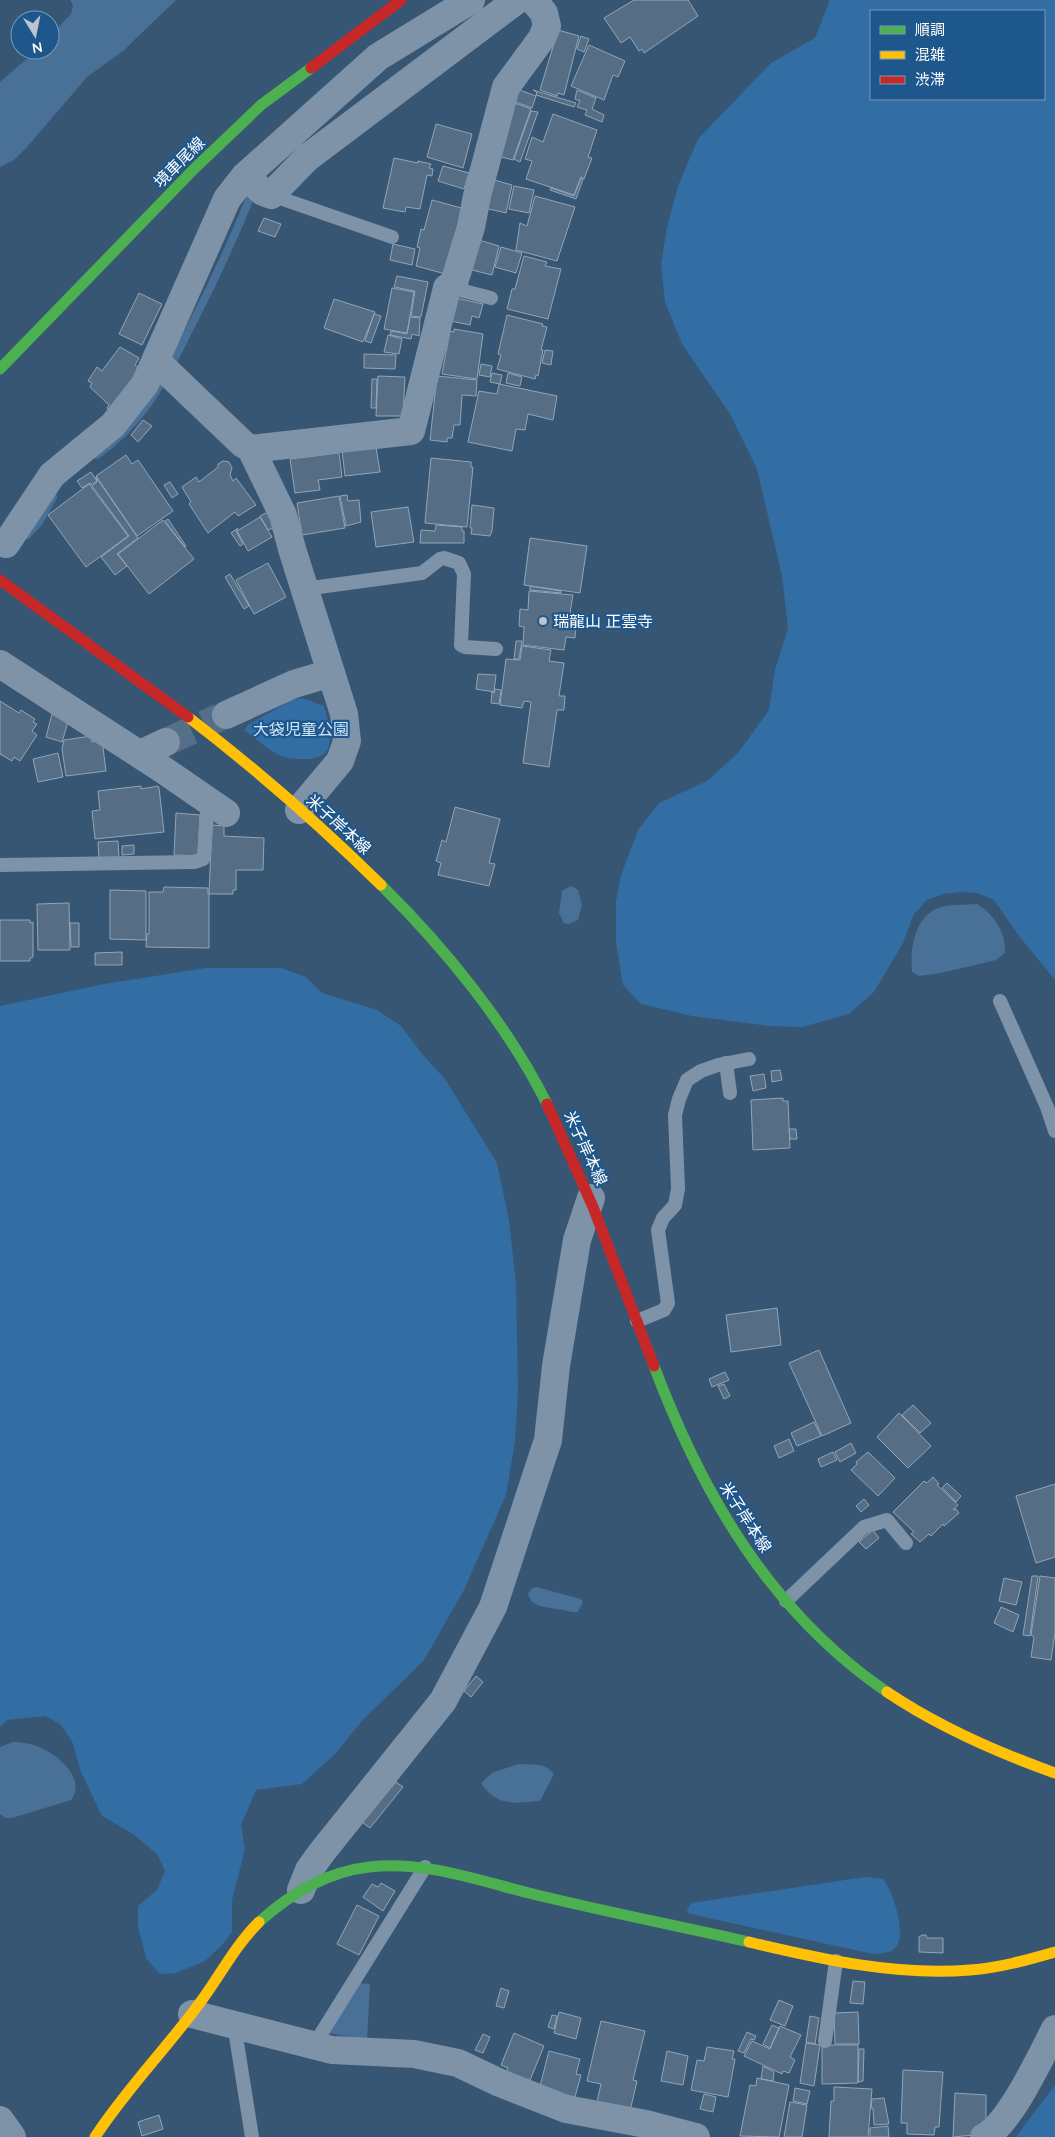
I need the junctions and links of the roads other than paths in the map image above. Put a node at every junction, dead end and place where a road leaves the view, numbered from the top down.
1 (401, 0) edge
2 (471, 0) edge
3 (517, 0) edge
4 (533, 0) edge
5 (357, 33) junction
6 (378, 57) junction
7 (258, 187) junction
8 (392, 237) dead end
9 (448, 287) junction
10 (492, 298) dead end
11 (163, 368) junction
12 (0, 369) edge
13 (251, 449) junction
14 (6, 544) dead end
15 (0, 580) edge
16 (304, 589) junction
17 (496, 649) dead end
18 (0, 664) edge
19 (331, 673) junction
20 (226, 715) tunnel mouth
21 (166, 742) tunnel mouth
22 (140, 754) junction
23 (217, 807) joint
24 (299, 810) junction
25 (0, 865) edge
26 (1000, 1000) dead end
27 (750, 1059) dead end
28 (726, 1064) junction
29 (730, 1093) dead end
30 (1055, 1131) edge
31 (591, 1198) junction
32 (637, 1321) junction
33 (906, 1543) dead end
34 (786, 1601) junction
35 (1055, 1773) edge
36 (425, 1867) junction
37 (301, 1890) junction
38 (1055, 1952) edge
39 (836, 1961) junction
40 (192, 2014) junction
41 (234, 2024) junction
42 (1055, 2029) edge
43 (825, 2041) dead end
44 (314, 2045) junction
45 (0, 2120) edge
46 (646, 2130) edge
47 (12, 2137) edge
48 (94, 2137) edge
49 (252, 2137) edge
50 (696, 2137) edge
51 (984, 2137) edge

1 - 5 main road, 境車尾線
2 - 6 street
3 - 7 street
4 - 9 street
5 - 6 lane
5 - 12 main road, 境車尾線
6 - 7 street
7 - 8 lane
7 - 11 street
9 - 10 lane
9 - 13 street
11 - 13 street
11 - 14 street
13 - 16 street
15 - 24 main road, 米子岸本線
16 - 17 lane
16 - 19 street
18 - 22 street
19 - 20 street
19 - 24 street
21 - 22 street
22 - 23 street
23 - 25 lane
24 - 31 main road, 米子岸本線
26 - 30 lane
27 - 28 lane
28 - 29 lane
28 - 32 lane
31 - 32 main road, 米子岸本線
31 - 37 street
32 - 34 main road, 米子岸本線
33 - 34 lane
34 - 35 main road, 米子岸本線
36 - 37 main road
36 - 39 main road
36 - 44 lane
37 - 40 main road
38 - 39 main road
39 - 43 lane
40 - 41 street
40 - 48 main road
41 - 44 street
41 - 49 lane
42 - 51 street
44 - 46 street
45 - 47 street
46 - 50 street

